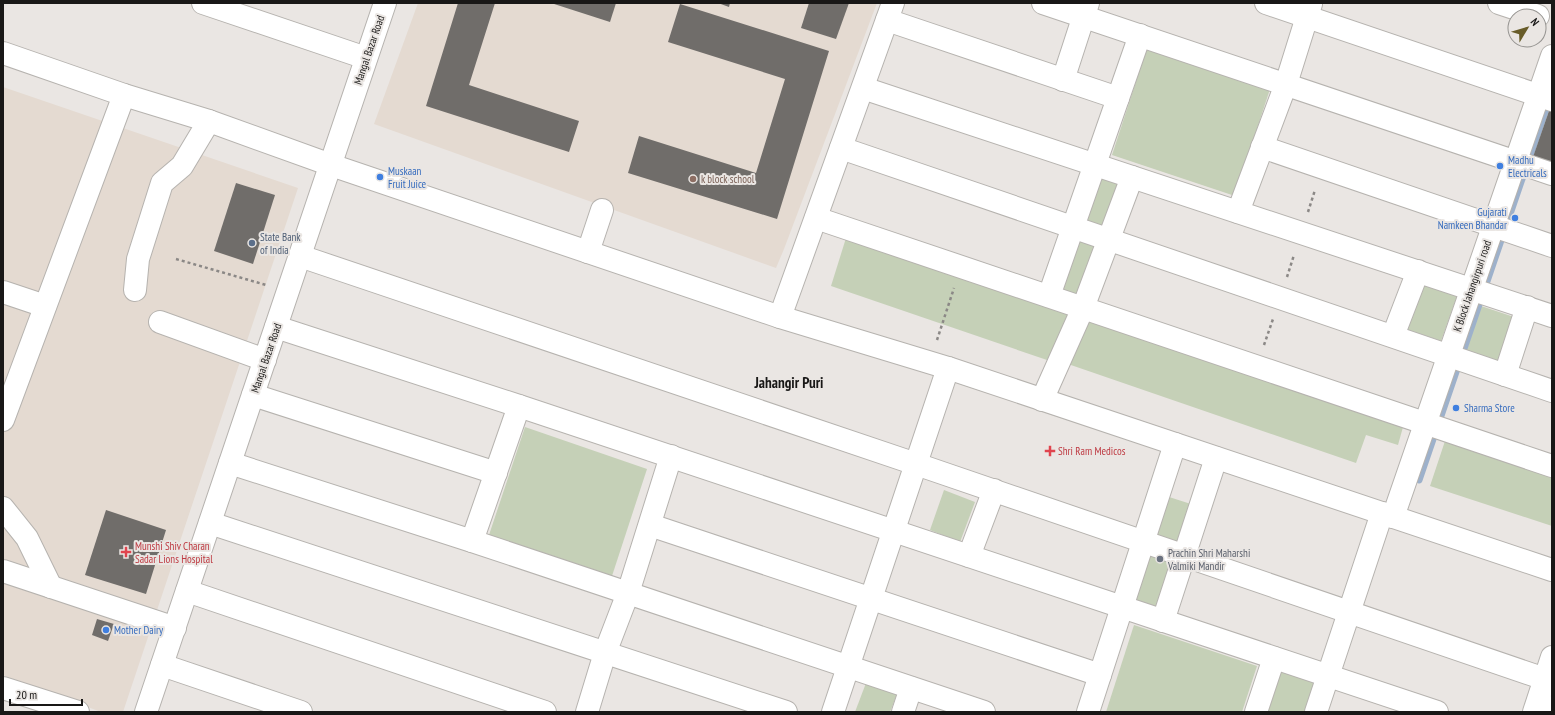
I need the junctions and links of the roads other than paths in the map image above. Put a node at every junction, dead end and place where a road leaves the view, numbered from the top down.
1 (203, 3) edge
2 (385, 3) edge
3 (1043, 3) edge
4 (1266, 3) edge
5 (1499, 3) edge
6 (1514, 8) edge
7 (1085, 10) edge
8 (1309, 10) edge
9 (890, 11) edge
10 (1140, 35) junction
11 (3, 54) edge
12 (1552, 56) edge
13 (366, 58) junction
14 (1063, 80) junction
15 (1286, 84) junction
16 (863, 88) junction
17 (124, 94) junction
18 (1118, 98) junction
19 (1545, 98) edge
20 (209, 120) junction
21 (1262, 147) junction
22 (841, 148) junction
23 (1516, 161) junction
24 (1095, 164) junction
25 (331, 165) junction
26 (1552, 174) edge
27 (1132, 177) junction
28 (602, 210) dead end
29 (1238, 212) junction
30 (816, 218) junction
31 (1493, 226) junction
32 (1072, 227) junction
33 (1109, 239) junction
34 (1552, 246) edge
35 (588, 252) junction
36 (300, 256) junction
37 (1418, 271) junction
38 (1472, 289) junction
39 (135, 290) dead end
40 (3, 292) edge
41 (1049, 296) junction
42 (45, 306) junction
43 (1527, 307) junction
44 (1083, 308) junction
45 (1552, 316) edge
46 (780, 317) junction
47 (160, 322) dead end
48 (276, 327) junction
49 (1393, 336) junction
50 (1449, 355) junction
51 (265, 360) junction
52 (939, 366) junction
53 (1506, 375) junction
54 (1552, 391) edge
55 (253, 395) junction
56 (1042, 400) junction
57 (519, 406) junction
58 (4, 413) edge
59 (1425, 423) junction
60 (1175, 444) junction
61 (671, 456) junction
62 (1216, 458) junction
63 (230, 463) junction
64 (916, 464) junction
65 (1552, 466) edge
66 (496, 473) junction
67 (994, 490) junction
68 (3, 508) edge
69 (1387, 515) junction
70 (210, 523) junction
71 (650, 525) junction
72 (894, 531) junction
73 (472, 541) junction
74 (1143, 542) junction
75 (1184, 555) junction
76 (969, 556) junction
77 (1552, 570) edge
78 (3, 571) edge
79 (51, 587) junction
80 (187, 591) junction
81 (628, 593) junction
82 (871, 598) junction
83 (1122, 607) junction
84 (1349, 612) junction
85 (1163, 621) junction
86 (174, 628) junction
87 (605, 653) junction
88 (1552, 656) edge
89 (1274, 658) junction
90 (162, 665) junction
91 (848, 667) junction
92 (1100, 675) junction
93 (1328, 676) junction
94 (1545, 678) junction
95 (3, 688) edge
96 (911, 688) junction
97 (1552, 707) edge
98 (78, 712) edge
99 (146, 712) edge
100 (301, 712) edge
101 (545, 712) edge
102 (587, 712) edge
103 (786, 712) edge
104 (833, 712) edge
105 (903, 712) edge
106 (984, 712) edge
107 (1088, 712) edge
108 (1256, 712) edge
109 (1316, 712) edge
110 (1437, 712) edge
111 (1534, 712) edge
112 (1550, 712) edge

1 - 13 street
2 - 13 street, Mangal Bazar Road
3 - 7 street
4 - 8 street
5 - 6 street
7 - 10 street
7 - 14 street
8 - 15 street
8 - 19 street
9 - 14 street
9 - 16 street
10 - 15 street
10 - 18 street
11 - 17 street
12 - 19 street, K Block Jahangirpuri road
13 - 25 street, Mangal Bazar Road
14 - 18 street
15 - 21 street
15 - 23 street
16 - 22 street
16 - 24 street
17 - 20 street
17 - 42 street
18 - 24 street
19 - 23 street, K Block Jahangirpuri road
20 - 25 street
20 - 39 street
21 - 29 street
21 - 31 street
22 - 30 street
22 - 32 street
23 - 26 street
23 - 31 street, K Block Jahangirpuri road
24 - 27 street
24 - 32 street
25 - 35 street
25 - 36 street, Mangal Bazar Road
27 - 29 street
27 - 33 street
28 - 35 street
29 - 37 street
30 - 41 street
30 - 46 street
31 - 34 street
31 - 38 street, K Block Jahangirpuri road
32 - 33 street
32 - 41 street
33 - 44 street
33 - 49 street
35 - 46 street
36 - 48 street, Mangal Bazar Road
36 - 64 street
37 - 38 street
37 - 49 street
38 - 43 street
38 - 50 street, K Block Jahangirpuri road
40 - 42 street
41 - 44 street
42 - 58 street
43 - 45 street
43 - 53 street
44 - 56 street
44 - 59 street
46 - 52 street
47 - 51 street
48 - 51 street, Mangal Bazar Road
48 - 57 street
49 - 50 street
50 - 53 street
50 - 59 street, K Block Jahangirpuri road
51 - 55 street, Mangal Bazar Road
52 - 56 street
52 - 64 street
53 - 54 street
55 - 63 street, Mangal Bazar Road
55 - 66 street
56 - 60 street
57 - 61 street
57 - 66 street
59 - 65 street
59 - 69 street, K Block Jahangirpuri road
60 - 62 street
60 - 74 street
61 - 71 street
61 - 72 street
62 - 69 street
62 - 75 street
63 - 70 street, Mangal Bazar Road
63 - 73 street
64 - 67 street
64 - 72 street
66 - 73 street
67 - 74 street
67 - 76 street
68 - 79 street
69 - 77 street
69 - 84 street, K Block Jahangirpuri road
70 - 80 street, Mangal Bazar Road
70 - 87 street
71 - 81 street
71 - 82 street
72 - 76 street
72 - 82 street
73 - 81 street
74 - 75 street
74 - 83 street
75 - 84 street
75 - 85 street
76 - 83 street
78 - 79 street
79 - 86 street
80 - 86 street, Mangal Bazar Road
80 - 101 street
81 - 87 street
81 - 91 street
82 - 91 street
82 - 92 street
83 - 85 street
83 - 92 street
84 - 93 street, K Block Jahangirpuri road
84 - 94 street
85 - 89 street
86 - 90 street, Mangal Bazar Road
87 - 102 street
87 - 103 street
88 - 94 street
89 - 93 street
89 - 108 street
90 - 99 street, Mangal Bazar Road
90 - 100 street
91 - 96 street
91 - 104 street
92 - 107 street
93 - 109 street, K Block Jahangirpuri road
93 - 110 street
94 - 111 street
95 - 98 street
96 - 105 street
96 - 106 street
97 - 112 street

